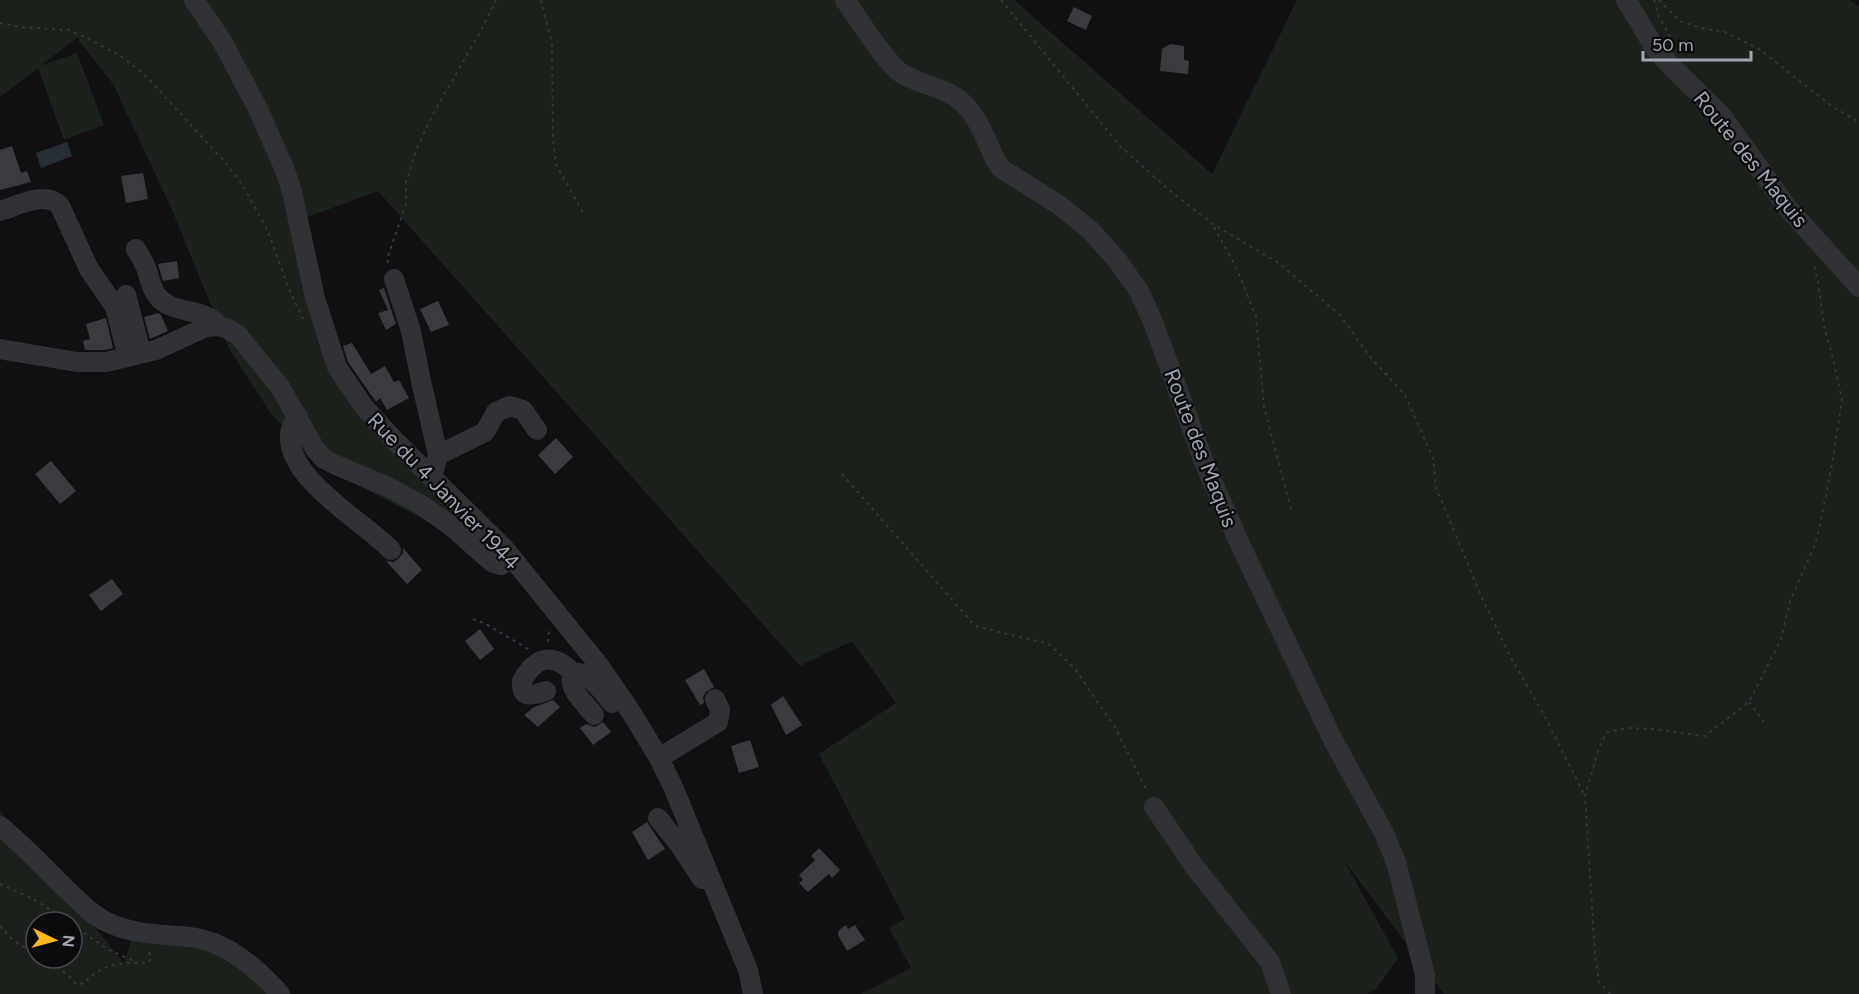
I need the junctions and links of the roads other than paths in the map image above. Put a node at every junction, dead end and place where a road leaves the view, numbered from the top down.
1 (194, 0) edge
2 (845, 0) edge
3 (1626, 0) edge
4 (0, 211) edge
5 (136, 249) dead end
6 (394, 279) road end
7 (1859, 287) edge
8 (163, 301) junction
9 (218, 326) junction
10 (0, 349) edge
11 (133, 349) junction
12 (298, 416) junction
13 (537, 430) dead end
14 (438, 455) junction
15 (431, 477) junction
16 (391, 550) dead end
17 (511, 558) junction
18 (573, 673) junction
19 (546, 691) dead end
20 (715, 699) dead end
21 (625, 703) junction
22 (594, 715) dead end
23 (659, 759) junction
24 (1154, 807) road end
25 (658, 818) dead end
26 (0, 826) edge
27 (714, 888) junction
28 (280, 994) edge
29 (753, 994) edge
30 (1281, 994) edge
31 (1425, 994) edge

1 - 15 street, Rue du 4 Janvier 1944
2 - 31 street, Route des Maquis
3 - 7 street, Route des Maquis
4 - 11 street
5 - 8 street
6 - 14 street
8 - 9 street
8 - 11 street
9 - 11 street
9 - 12 street
10 - 11 street
12 - 16 street
12 - 17 street
13 - 14 street
14 - 15 street
15 - 17 street, Rue du 4 Janvier 1944
17 - 21 street, Rue du 4 Janvier 1944
18 - 19 street
18 - 21 street
18 - 22 street
20 - 23 street
21 - 23 street, Rue du 4 Janvier 1944
23 - 27 street, Rue du 4 Janvier 1944
24 - 30 street
25 - 27 street
26 - 28 street
27 - 29 street, Rue du 4 Janvier 1944

